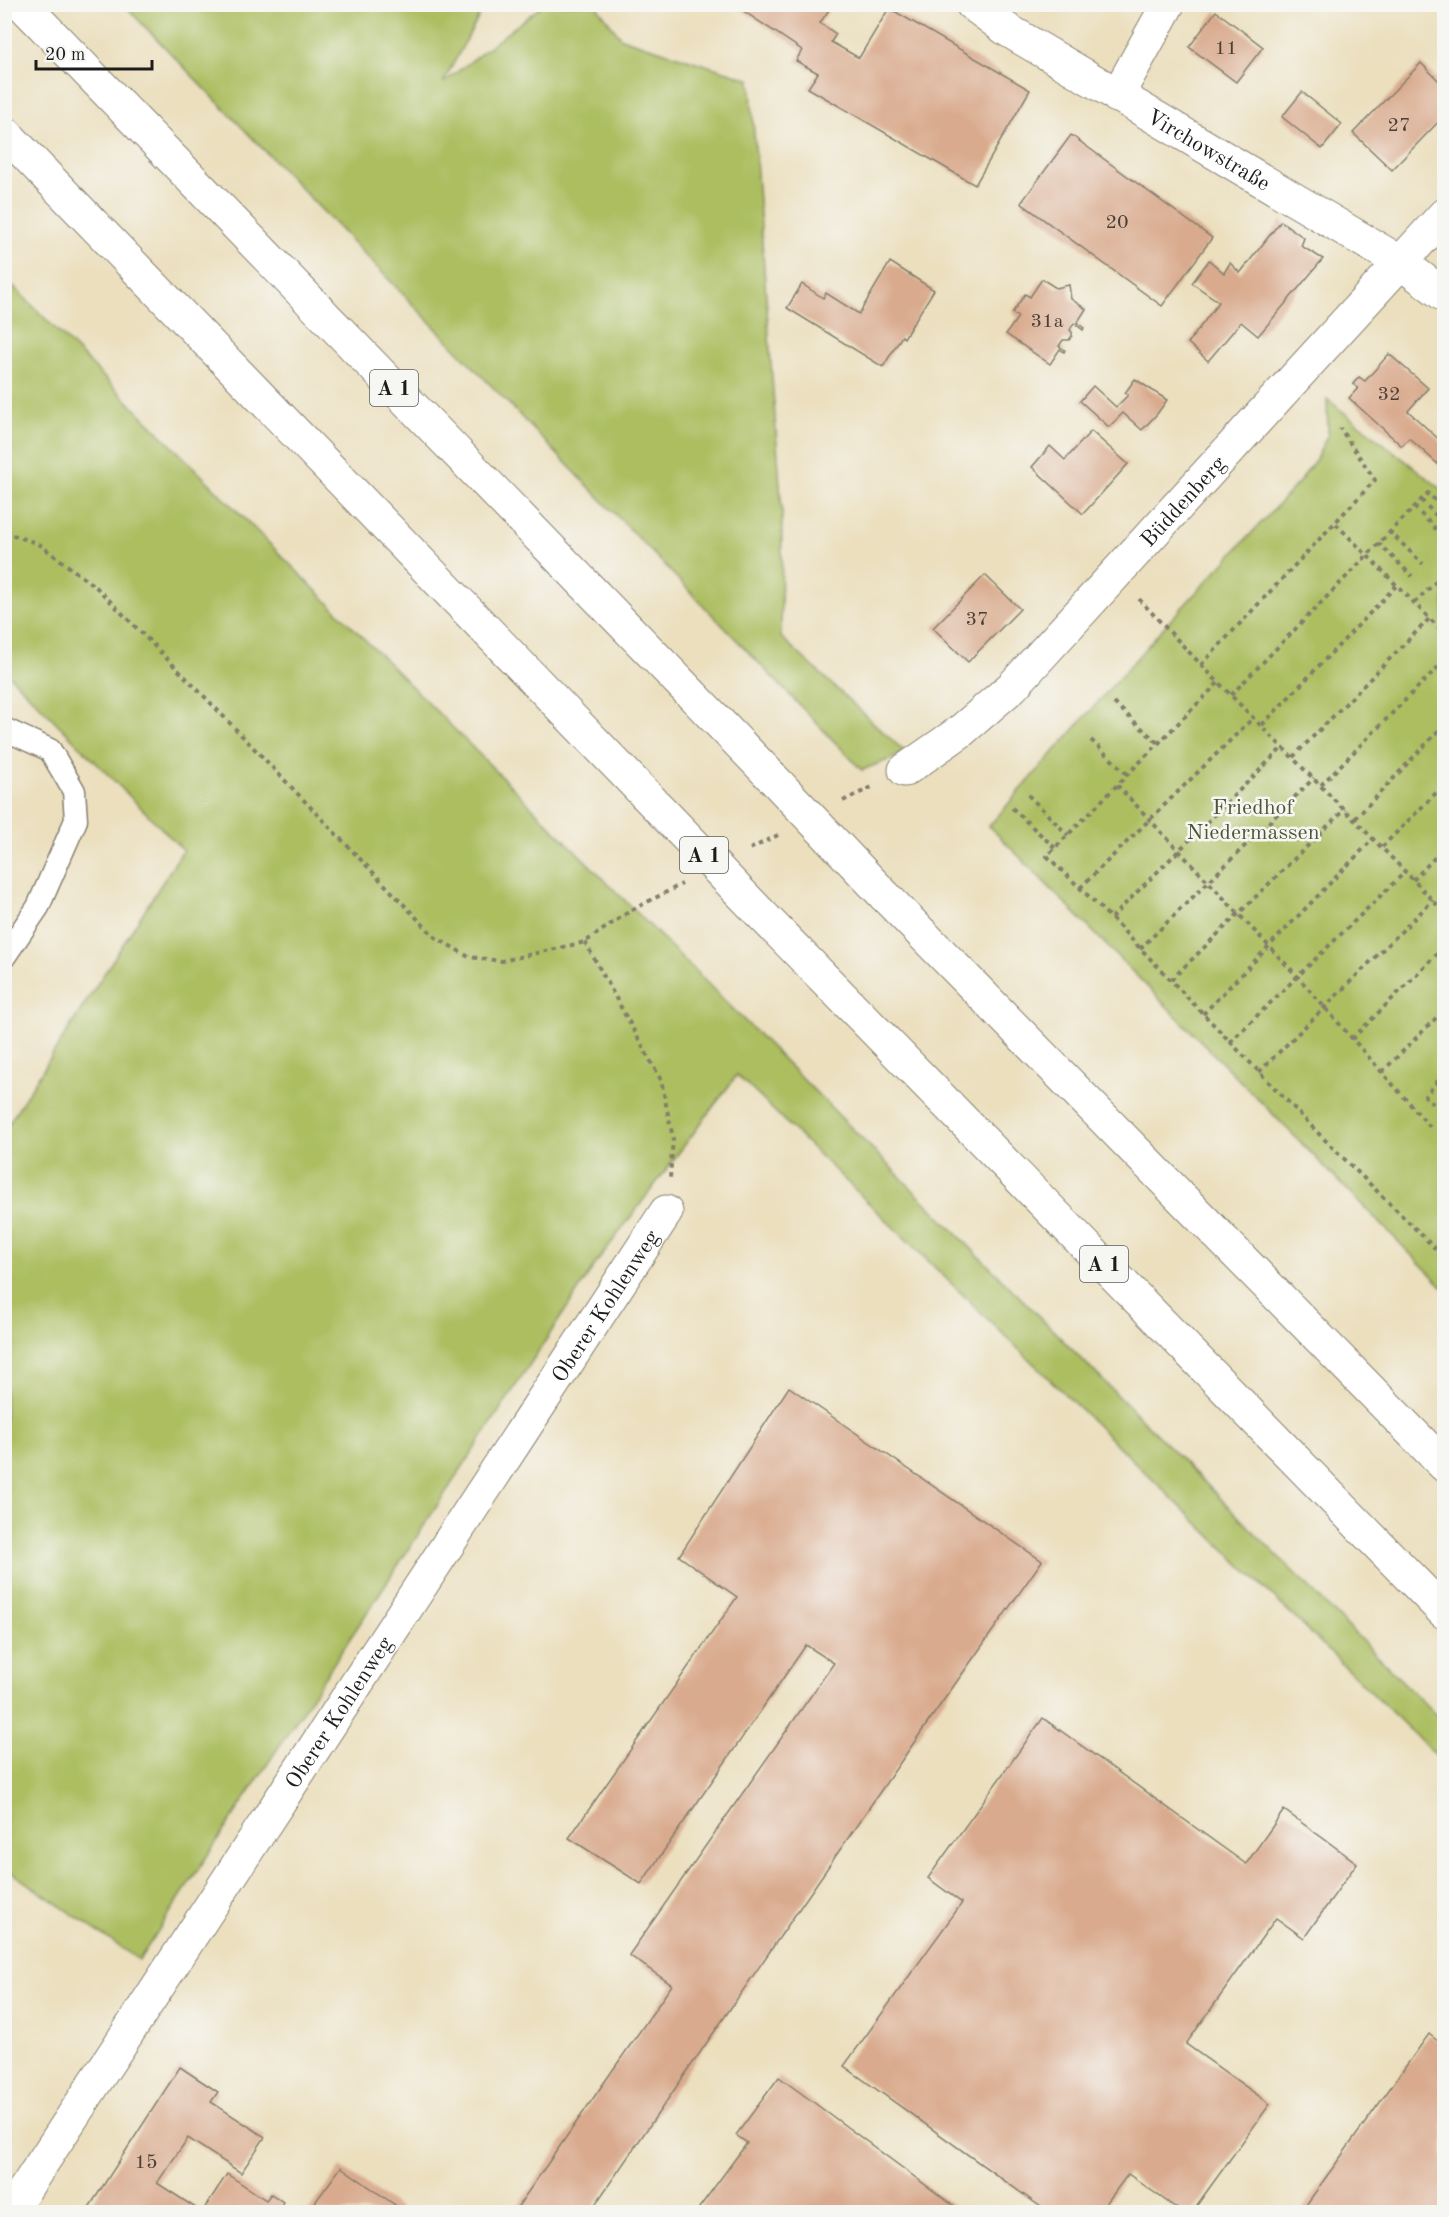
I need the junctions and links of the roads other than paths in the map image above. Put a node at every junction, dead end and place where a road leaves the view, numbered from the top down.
1 (22, 4) edge
2 (972, 4) edge
3 (1168, 4) edge
4 (1117, 96) junction
5 (4, 132) edge
6 (1444, 214) edge
7 (1400, 262) junction
8 (1444, 295) edge
9 (4, 729) edge
10 (905, 770) dead end
11 (4, 957) edge
12 (666, 1212) road end
13 (1444, 1465) edge
14 (1444, 1612) edge
15 (10, 2212) edge

1 - 13 main road, A 1, bridge
2 - 4 main road, Virchowstraße
3 - 4 main road
4 - 7 main road, Virchowstraße
5 - 14 main road, A 1, bridge
6 - 7 main road, Büddenberg
7 - 8 main road, Virchowstraße
7 - 10 main road, Büddenberg
9 - 11 lane
12 - 15 main road, Oberer Kohlenweg

